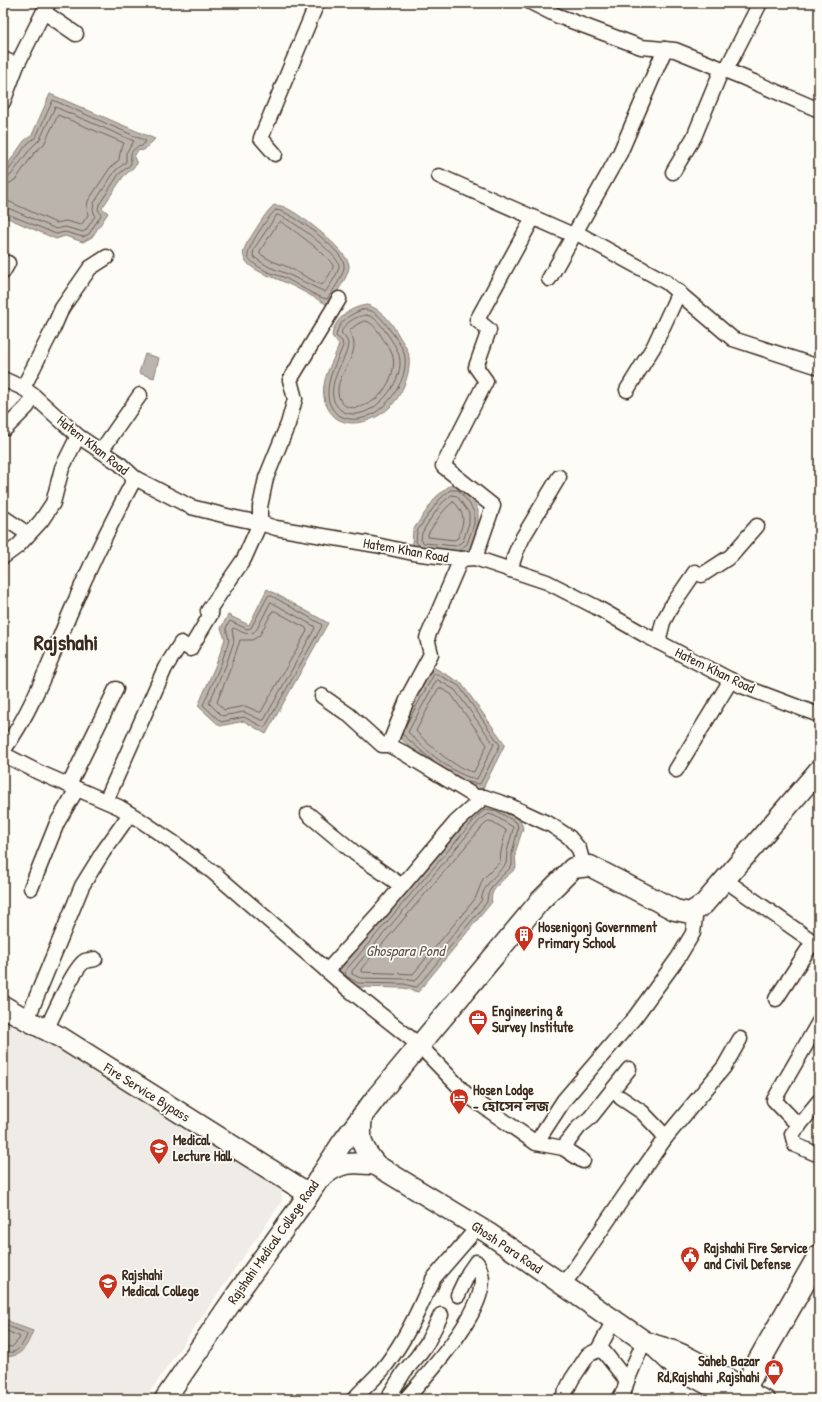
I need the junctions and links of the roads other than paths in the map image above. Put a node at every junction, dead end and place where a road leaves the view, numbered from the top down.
1 (317, 3) edge
2 (532, 3) edge
3 (760, 3) edge
4 (46, 8) edge
5 (76, 34) dead end
6 (665, 50) junction
7 (3, 59) edge
8 (16, 65) junction
9 (724, 70) junction
10 (3, 102) edge
11 (819, 110) edge
12 (275, 154) dead end
13 (673, 172) dead end
14 (439, 176) dead end
15 (533, 218) junction
16 (574, 234) junction
17 (108, 257) dead end
18 (549, 279) dead end
19 (679, 292) junction
20 (339, 299) dead end
21 (819, 367) edge
22 (3, 379) edge
23 (23, 388) junction
24 (627, 390) dead end
25 (34, 396) junction
26 (140, 396) dead end
27 (6, 428) dead end
28 (78, 436) junction
29 (101, 451) junction
30 (559, 477) dead end
31 (135, 478) junction
32 (3, 517) edge
33 (260, 523) junction
34 (757, 526) dead end
35 (28, 534) junction
36 (3, 557) edge
37 (475, 558) junction
38 (461, 559) junction
39 (510, 570) junction
40 (658, 642) junction
41 (731, 680) junction
42 (116, 689) dead end
43 (322, 696) dead end
44 (819, 715) edge
45 (389, 745) junction
46 (3, 751) edge
47 (3, 754) edge
48 (676, 770) dead end
49 (819, 770) edge
50 (73, 787) junction
51 (484, 797) junction
52 (106, 802) junction
53 (130, 814) junction
54 (308, 814) dead end
55 (584, 866) junction
56 (726, 880) junction
57 (402, 886) junction
58 (31, 888) dead end
59 (696, 910) junction
60 (816, 944) edge
61 (95, 959) dead end
62 (328, 971) junction
63 (776, 998) dead end
64 (3, 1006) edge
65 (26, 1020) junction
66 (819, 1022) edge
67 (46, 1030) junction
68 (740, 1039) dead end
69 (419, 1045) junction
70 (629, 1069) dead end
71 (621, 1098) dead end
72 (819, 1101) edge
73 (362, 1116) junction
74 (799, 1126) junction
75 (666, 1137) junction
76 (536, 1143) junction
77 (563, 1148) junction
78 (819, 1155) edge
79 (583, 1161) dead end
80 (376, 1165) junction
81 (312, 1185) junction
82 (478, 1227) junction
83 (819, 1256) edge
84 (562, 1284) junction
85 (458, 1295) dead end
86 (441, 1316) dead end
87 (614, 1320) junction
88 (644, 1336) junction
89 (598, 1350) junction
90 (627, 1381) junction
91 (748, 1393) edge
92 (157, 1399) edge
93 (165, 1399) edge
94 (354, 1399) edge
95 (398, 1399) edge
96 (406, 1399) edge
97 (562, 1399) edge
98 (619, 1399) edge

1 - 12 street
2 - 6 street
3 - 9 street
4 - 5 street
4 - 8 street
6 - 9 street
6 - 16 street
7 - 8 street
8 - 10 street
9 - 11 street
9 - 13 street
14 - 15 street
15 - 16 street
15 - 37 street
16 - 18 street
16 - 19 street
17 - 23 street
19 - 21 street
19 - 24 street
20 - 33 street
22 - 23 street, Hatem Khan Road
23 - 25 street, Hatem Khan Road
25 - 27 street
25 - 28 street, Hatem Khan Road
26 - 29 street
28 - 29 street, Hatem Khan Road
28 - 35 street
29 - 31 street, Hatem Khan Road
30 - 39 street
31 - 33 street, Hatem Khan Road
31 - 46 street
32 - 35 street
33 - 38 street, Hatem Khan Road
33 - 52 street
34 - 40 street
35 - 36 street
37 - 38 street, Hatem Khan Road
37 - 39 street, Hatem Khan Road
38 - 45 street
39 - 40 street, Hatem Khan Road
40 - 41 street, Hatem Khan Road
41 - 44 street, Hatem Khan Road
41 - 48 street
42 - 50 street
43 - 45 street
45 - 51 street
47 - 50 street
49 - 56 main road
50 - 52 street
50 - 58 street
51 - 55 street
51 - 57 street
52 - 53 street
53 - 62 street
53 - 65 street
54 - 57 street
55 - 59 main road
55 - 69 main road
56 - 59 main road
56 - 60 street
57 - 62 street
59 - 76 street
60 - 63 street
61 - 67 street
62 - 69 street
64 - 65 main road, Fire Service Bypass
65 - 67 main road, Fire Service Bypass
66 - 74 street
67 - 81 main road, Fire Service Bypass
68 - 75 street
69 - 73 main road
69 - 76 street
70 - 77 street
71 - 75 street
72 - 74 street
73 - 80 main road
73 - 81 main road
74 - 78 street
75 - 84 street
76 - 77 street
77 - 79 street
80 - 81 main road, Ghosh Para Road
80 - 82 main road, Ghosh Para Road
81 - 92 main road, Rajshahi Medical College Road
81 - 93 main road, Rajshahi Medical College Road
82 - 84 main road, Ghosh Para Road
82 - 94 street
83 - 91 highway
84 - 87 main road, Ghosh Para Road
85 - 96 street
86 - 95 street
87 - 88 main road, Ghosh Para Road
87 - 89 street
88 - 90 street
88 - 91 main road, Ghosh Para Road
89 - 90 street
89 - 97 street
90 - 98 street

